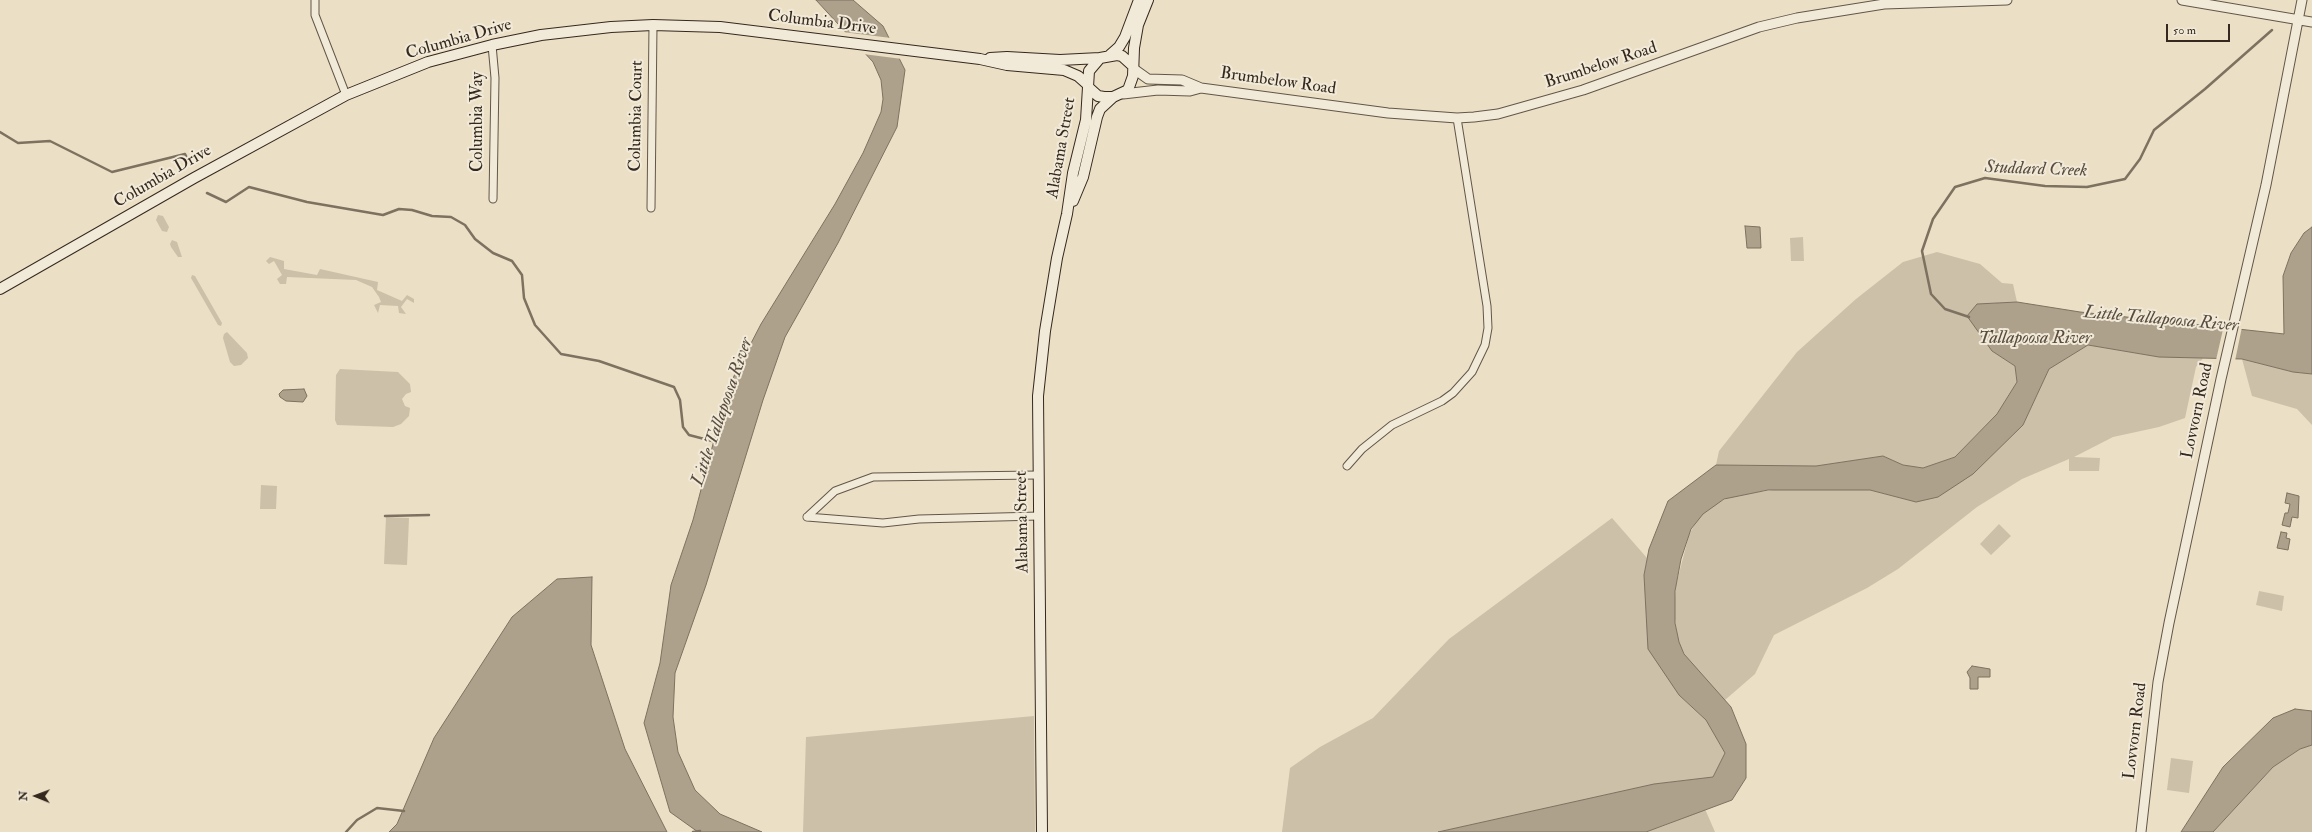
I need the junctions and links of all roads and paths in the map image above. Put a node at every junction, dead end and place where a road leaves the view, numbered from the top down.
1 (315, 0) edge
2 (1139, 0) edge
3 (1148, 0) edge
4 (2007, 0) edge
5 (2182, 0) edge
6 (2302, 0) edge
7 (2300, 19) junction
8 (2312, 22) edge
9 (653, 25) junction
10 (492, 45) junction
11 (1110, 55) junction
12 (1100, 58) junction
13 (980, 59) junction
14 (1133, 67) junction
15 (1087, 85) junction
16 (1201, 88) junction
17 (1123, 94) junction
18 (346, 95) junction
19 (1113, 97) junction
20 (1457, 118) junction
21 (493, 199) dead end
22 (651, 208) dead end
23 (1067, 214) junction
24 (0, 289) edge
25 (1347, 466) dead end
26 (1039, 476) junction
27 (1039, 516) junction
28 (1042, 832) edge
29 (2141, 832) edge

1 - 18 street
2 - 11 main road
3 - 14 main road
4 - 20 street, Brumbelow Road
5 - 7 street
6 - 7 street, Lovvorn Road
7 - 8 street
7 - 29 street, Lovvorn Road
9 - 10 main road, Columbia Drive
9 - 13 main road, Columbia Drive
9 - 22 street, Columbia Court
10 - 18 main road, Columbia Drive
10 - 21 street, Columbia Way
11 - 12 main road
11 - 14 main road
12 - 13 main road, Columbia Drive
12 - 15 main road
13 - 15 main road, Columbia Drive
14 - 16 street, Brumbelow Road
14 - 17 main road
15 - 19 main road
15 - 23 main road, Alabama Street
16 - 17 street, Brumbelow Road
16 - 20 street, Brumbelow Road
17 - 19 main road
18 - 24 main road, Columbia Drive
19 - 23 main road, Alabama Street
20 - 25 street
23 - 26 main road, Alabama Street
26 - 27 main road, Alabama Street
26 - 27 street
27 - 28 main road, Alabama Street

